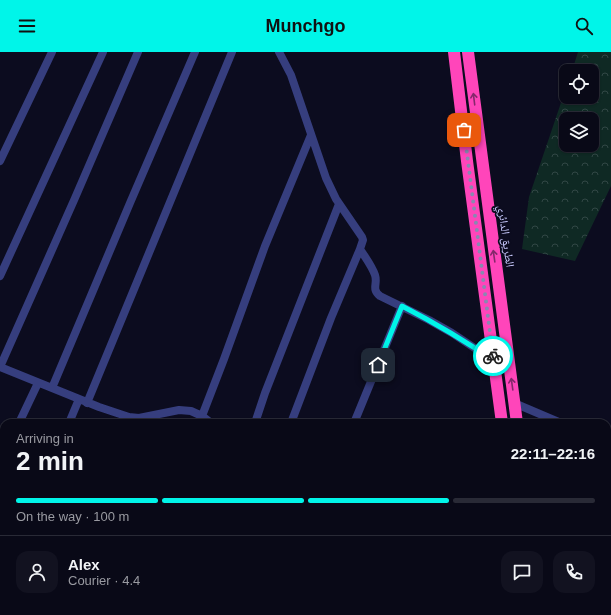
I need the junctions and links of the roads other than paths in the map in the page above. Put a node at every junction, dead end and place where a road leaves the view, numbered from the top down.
1 (52, 52) edge
2 (103, 52) edge
3 (138, 52) edge
4 (195, 52) edge
5 (232, 52) edge
6 (279, 52) edge
7 (454, 52) edge
8 (468, 52) edge
9 (311, 135) junction
10 (0, 161) edge
11 (339, 204) junction
12 (360, 249) junction
13 (0, 276) edge
14 (402, 306) junction
15 (494, 361) junction
16 (0, 367) edge
17 (38, 382) junction
18 (52, 388) junction
19 (79, 399) junction
20 (87, 403) junction
21 (514, 403) junction
22 (202, 416) junction
23 (21, 419) edge
24 (71, 419) edge
25 (206, 419) edge
26 (256, 419) edge
27 (292, 419) edge
28 (356, 419) edge
29 (501, 419) edge
30 (516, 419) edge
31 (552, 419) edge

1 - 10 street
2 - 13 street
3 - 16 street
4 - 18 street
5 - 20 street
6 - 9 street
7 - 15 highway
21 -> 8 highway, الطريق الدائري
9 - 11 street
9 - 22 street
11 - 12 street
11 - 26 street
12 - 14 street
12 - 27 street
14 - 15 street
14 - 28 street
15 - 29 highway
16 - 17 street
17 - 18 street
17 - 23 street
18 - 19 street
19 - 20 street
19 - 24 street
20 - 22 street
21 - 30 highway, الطريق الدائري
21 - 31 street
22 - 25 street

